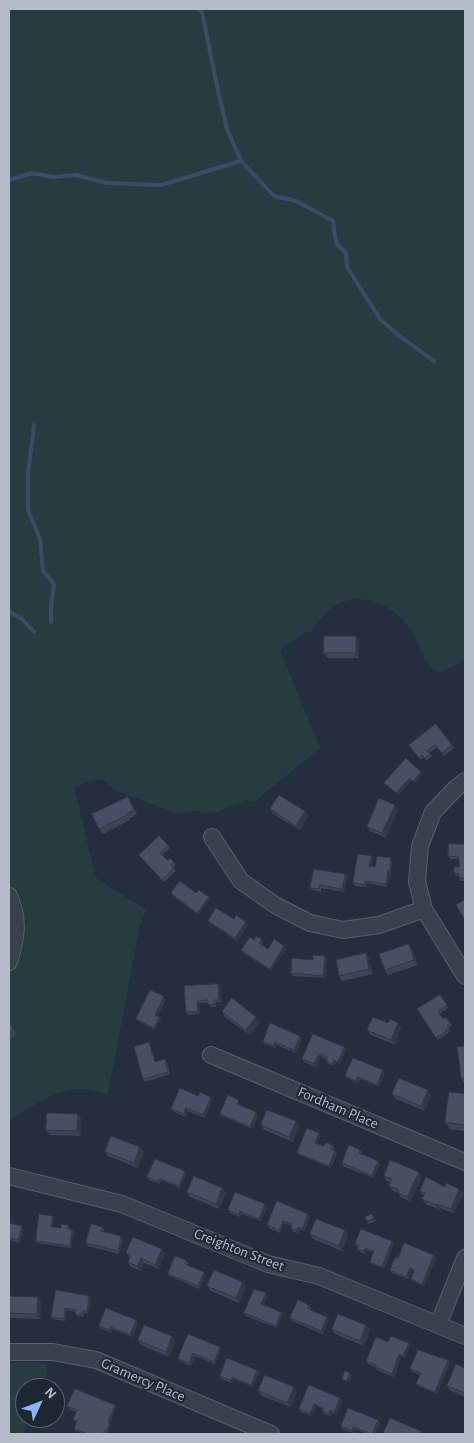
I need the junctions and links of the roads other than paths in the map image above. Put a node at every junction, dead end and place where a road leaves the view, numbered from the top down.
1 (465, 781) edge
2 (212, 837) dead end
3 (9, 896) edge
4 (424, 909) junction
5 (9, 962) edge
6 (465, 976) edge
7 (211, 1055) dead end
8 (465, 1162) edge
9 (9, 1176) edge
10 (465, 1258) edge
11 (438, 1325) junction
12 (465, 1336) edge
13 (9, 1352) edge
14 (271, 1434) edge

1 - 4 street
2 - 4 street
3 - 5 street
4 - 6 street
7 - 8 street, Fordham Place
9 - 11 street, Creighton Street
10 - 11 street
11 - 12 street, Creighton Street
13 - 14 street, Gramercy Place

